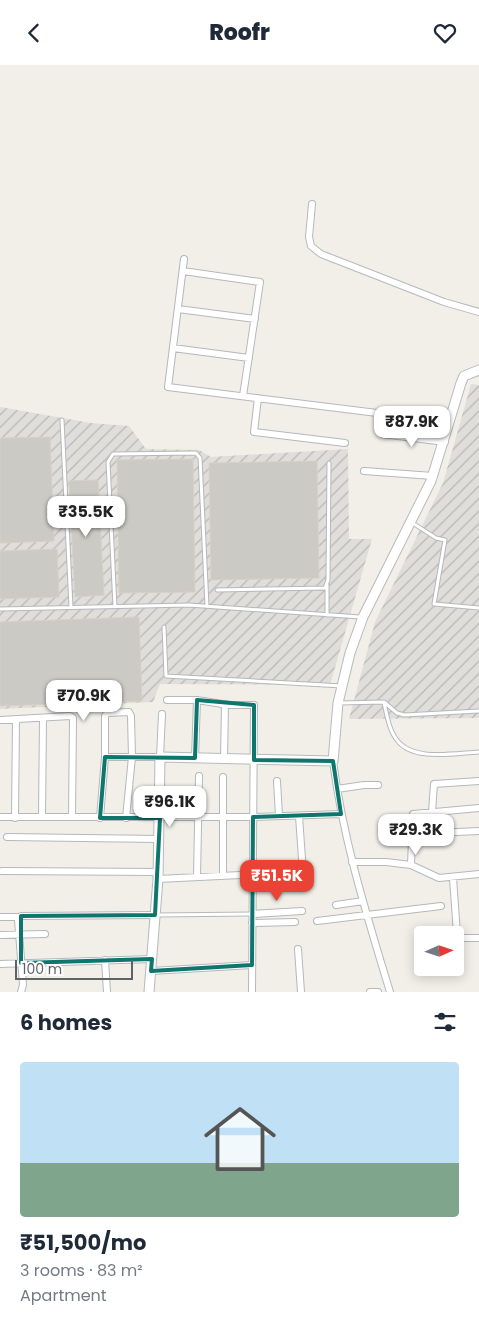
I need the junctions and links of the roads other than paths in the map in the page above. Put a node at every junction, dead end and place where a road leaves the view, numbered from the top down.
1 (312, 204) dead end
2 (184, 259) dead end
3 (183, 271) junction
4 (178, 309) junction
5 (479, 312) edge
6 (255, 319) junction
7 (173, 348) junction
8 (249, 358) junction
9 (479, 370) edge
10 (243, 396) junction
11 (258, 398) junction
12 (62, 420) dead end
13 (450, 422) junction
14 (382, 434) dead end
15 (445, 442) junction
16 (345, 443) dead end
17 (329, 463) dead end
18 (364, 471) dead end
19 (433, 476) junction
20 (411, 522) junction
21 (327, 585) junction
22 (217, 590) dead end
23 (207, 606) junction
24 (71, 607) junction
25 (115, 607) junction
26 (479, 608) edge
27 (0, 609) edge
28 (327, 615) junction
29 (364, 617) junction
30 (164, 627) dead end
31 (342, 686) junction
32 (167, 700) dead end
33 (197, 700) junction
34 (338, 703) junction
35 (384, 703) junction
36 (225, 705) junction
37 (479, 711) edge
38 (162, 714) dead end
39 (43, 718) junction
40 (16, 719) junction
41 (0, 720) edge
42 (479, 752) edge
43 (105, 757) junction
44 (132, 757) junction
45 (160, 757) junction
46 (195, 758) junction
47 (224, 759) junction
48 (254, 760) junction
49 (333, 761) junction
50 (199, 777) dead end
51 (223, 777) dead end
52 (277, 781) dead end
53 (479, 781) edge
54 (378, 785) dead end
55 (337, 789) junction
56 (479, 808) edge
57 (432, 812) junction
58 (341, 814) junction
59 (279, 816) junction
60 (299, 816) junction
61 (0, 817) edge
62 (42, 817) junction
63 (72, 817) junction
64 (197, 817) junction
65 (222, 817) junction
66 (253, 817) junction
67 (15, 818) junction
68 (100, 818) junction
69 (126, 818) junction
70 (160, 818) junction
71 (479, 831) edge
72 (411, 834) junction
73 (7, 837) dead end
74 (159, 839) junction
75 (302, 859) dead end
76 (352, 862) junction
77 (411, 865) junction
78 (2, 871) dead end
79 (284, 873) dead end
80 (252, 874) junction
81 (479, 874) edge
82 (158, 876) junction
83 (223, 876) junction
84 (197, 877) junction
85 (453, 878) junction
86 (363, 901) junction
87 (336, 905) dead end
88 (441, 906) dead end
89 (302, 911) dead end
90 (252, 914) junction
91 (155, 915) junction
92 (367, 916) junction
93 (0, 917) edge
94 (19, 917) junction
95 (317, 921) dead end
96 (295, 922) dead end
97 (252, 923) junction
98 (19, 934) junction
99 (45, 934) dead end
100 (0, 935) edge
101 (479, 938) edge
102 (298, 949) dead end
103 (152, 959) junction
104 (106, 960) junction
105 (21, 963) junction
106 (0, 964) edge
107 (252, 965) junction
108 (151, 971) junction
109 (22, 992) edge
110 (107, 992) edge
111 (149, 992) edge
112 (252, 992) edge
113 (301, 992) edge
114 (370, 992) edge
115 (378, 992) edge
116 (390, 992) edge

1 - 5 street
2 - 3 street
3 - 4 street
3 - 6 street
4 - 6 street
4 - 7 street
6 - 8 street
7 - 8 street
7 - 10 street
8 - 10 street
9 - 13 street
10 - 11 street
11 - 13 street
11 - 16 street
12 - 24 lane
13 - 15 street
14 - 15 street
15 - 19 street
17 - 21 lane
18 - 19 street
19 - 20 street
20 - 26 lane
20 - 29 street
21 - 22 lane
21 - 28 lane
23 - 25 lane
23 - 25 lane
23 - 28 lane
24 - 25 lane
24 - 27 lane
28 - 29 lane
29 - 31 street
30 - 31 lane
31 - 34 street
32 - 33 street
33 - 36 street
33 - 46 street
34 - 35 lane
34 - 49 street
35 - 37 lane
35 - 42 lane
36 - 47 street
36 - 48 street
38 - 45 street
39 - 40 street
39 - 62 street
39 - 63 street
40 - 41 street
40 - 67 street
43 - 44 street
43 - 44 street
43 - 68 street
44 - 45 street
44 - 69 street
45 - 46 street
45 - 70 street
46 - 47 street
47 - 48 street
48 - 49 street
48 - 66 street
49 - 55 street
50 - 64 street
51 - 65 street
52 - 59 street
53 - 57 street
54 - 55 street
55 - 58 street
56 - 57 street
57 - 72 street
58 - 60 street
58 - 76 street
59 - 60 street
59 - 66 street
60 - 75 street
61 - 67 street
62 - 63 street
62 - 67 street
63 - 68 street
64 - 65 street
64 - 70 street
64 - 84 street
65 - 66 street
65 - 83 street
66 - 80 street
68 - 69 street
69 - 70 street
70 - 74 street
71 - 72 street
72 - 77 street
73 - 74 street
74 - 82 street
76 - 77 street
76 - 86 street
77 - 85 street
78 - 82 street
79 - 80 street
80 - 83 street
80 - 90 street
81 - 85 street
82 - 84 street
82 - 91 street
83 - 84 street
85 - 101 street
86 - 87 street
86 - 92 street
88 - 92 street
89 - 90 street
90 - 91 lane
90 - 97 street
91 - 94 street
91 - 103 street
92 - 95 street
92 - 116 street
93 - 94 street
94 - 98 street
96 - 97 street
97 - 107 street
98 - 99 street
98 - 100 street
98 - 105 street
102 - 113 street
103 - 104 street
103 - 108 street
104 - 105 street
104 - 110 street
105 - 106 street
105 - 109 street
107 - 108 street
107 - 112 street
108 - 111 street
114 - 115 street

